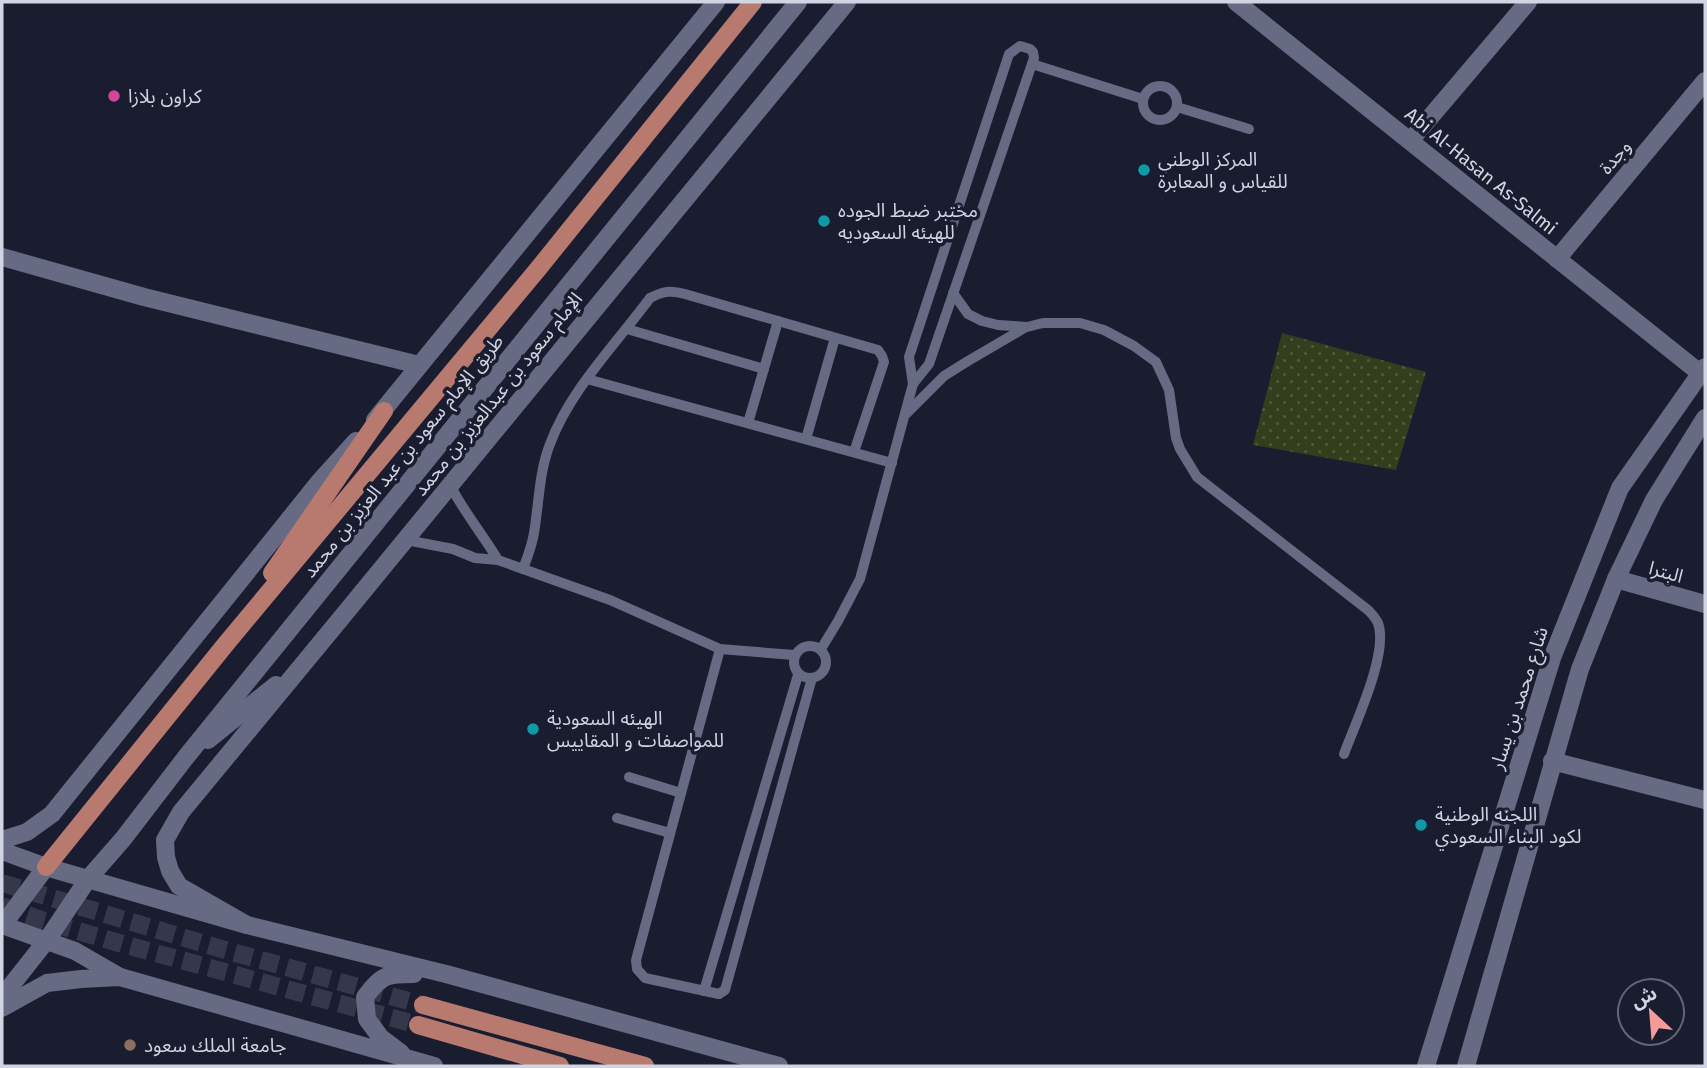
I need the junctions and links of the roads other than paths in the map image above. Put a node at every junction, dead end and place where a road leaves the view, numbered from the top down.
1 (716, 2) edge
2 (753, 2) edge
3 (798, 2) edge
4 (847, 2) edge
5 (1236, 2) edge
6 (1528, 2) edge
7 (1032, 64) junction
8 (1705, 81) edge
9 (1143, 99) junction
10 (1177, 107) junction
11 (1249, 129) dead end
12 (1409, 141) junction
13 (2, 257) edge
14 (1557, 260) junction
15 (953, 293) junction
16 (778, 321) junction
17 (1027, 327) junction
18 (627, 329) junction
19 (835, 338) junction
20 (419, 365) junction
21 (764, 369) junction
22 (1703, 370) edge
23 (587, 379) junction
24 (913, 384) junction
25 (384, 411) junction
26 (905, 415) junction
27 (1705, 418) edge
28 (748, 423) junction
29 (806, 439) junction
30 (854, 453) junction
31 (892, 463) junction
32 (450, 485) junction
33 (406, 540) junction
34 (499, 560) junction
35 (523, 569) junction
36 (1616, 579) junction
37 (1705, 604) edge
38 (225, 645) junction
39 (720, 649) junction
40 (821, 649) junction
41 (794, 655) junction
42 (308, 659) junction
43 (799, 675) junction
44 (812, 678) junction
45 (1344, 754) dead end
46 (186, 757) junction
47 (1552, 761) junction
48 (629, 777) dead end
49 (681, 793) junction
50 (1705, 800) edge
51 (617, 818) dead end
52 (670, 833) junction
53 (2, 840) edge
54 (2, 851) edge
55 (46, 867) junction
56 (88, 879) junction
57 (247, 925) junction
58 (2, 926) edge
59 (47, 940) junction
60 (446, 974) junction
61 (120, 977) junction
62 (704, 991) junction
63 (2, 997) edge
64 (423, 1005) tunnel mouth
65 (2, 1009) edge
66 (418, 1025) tunnel mouth
67 (409, 1059) junction
68 (434, 1066) edge
69 (560, 1066) edge
70 (645, 1066) edge
71 (779, 1066) edge
72 (1426, 1066) edge
73 (1466, 1066) edge

1 - 20 main road
2 - 38 main road, طريق الإمام سعود بن عبد العزيز بن محمد
3 - 46 main road, طريق الإمام سعود بن عبد العزيز بن محمد
4 - 32 main road, الإمام سعود بن عبدالعزيز بن محمد
5 - 12 main road, Abi Al-Hasan As-Salmi
6 - 12 main road
7 - 9 lane
7 - 15 lane
7 - 24 lane
8 - 14 main road, وجدة
9 - 10 lane
9 - 10 lane
10 - 11 lane
12 - 14 main road, Abi Al-Hasan As-Salmi
13 - 20 main road
14 - 22 main road, Abi Al-Hasan As-Salmi
15 - 17 lane
15 - 24 lane
16 - 18 lane
16 - 19 lane
16 - 21 lane
17 - 26 lane
17 - 45 lane
18 - 21 lane
18 - 23 lane
19 - 29 lane
19 - 30 lane
20 - 25 main road
21 - 28 lane
22 - 72 main road, شارع محمد بن يسار
23 - 28 lane
23 - 35 lane
24 - 26 lane
25 - 38 main road
25 - 53 main road
26 - 31 lane
27 - 36 main road
28 - 29 lane
29 - 30 lane
30 - 31 lane
31 - 40 lane
32 - 33 main road, الإمام سعود بن عبدالعزيز بن محمد
32 - 34 lane
33 - 34 lane
33 - 42 main road, الإمام سعود بن عبدالعزيز بن محمد
34 - 35 lane
35 - 39 lane
36 - 37 main road, البترا
36 - 47 main road
38 - 55 main road, طريق الإمام سعود بن عبد العزيز بن محمد
39 - 41 lane
39 - 49 lane
40 - 41 lane
40 - 44 lane
41 - 43 lane
42 - 46 main road
42 - 57 main road, الإمام سعود بن عبدالعزيز بن محمد
43 - 44 lane
43 - 62 lane
44 - 62 lane
46 - 56 main road, طريق الإمام سعود بن عبد العزيز بن محمد
47 - 50 main road
47 - 73 main road
48 - 49 lane
49 - 52 lane
51 - 52 lane
52 - 62 lane
54 - 55 main road
55 - 56 main road
55 - 58 main road
56 - 57 main road
56 - 59 main road, طريق الإمام سعود بن عبد العزيز بن محمد
57 - 60 main road
58 - 59 main road
59 - 61 main road
59 - 63 main road
60 - 67 main road
60 - 71 main road
61 - 65 main road
61 - 67 main road
64 - 70 main road
66 - 69 main road
67 - 68 main road

